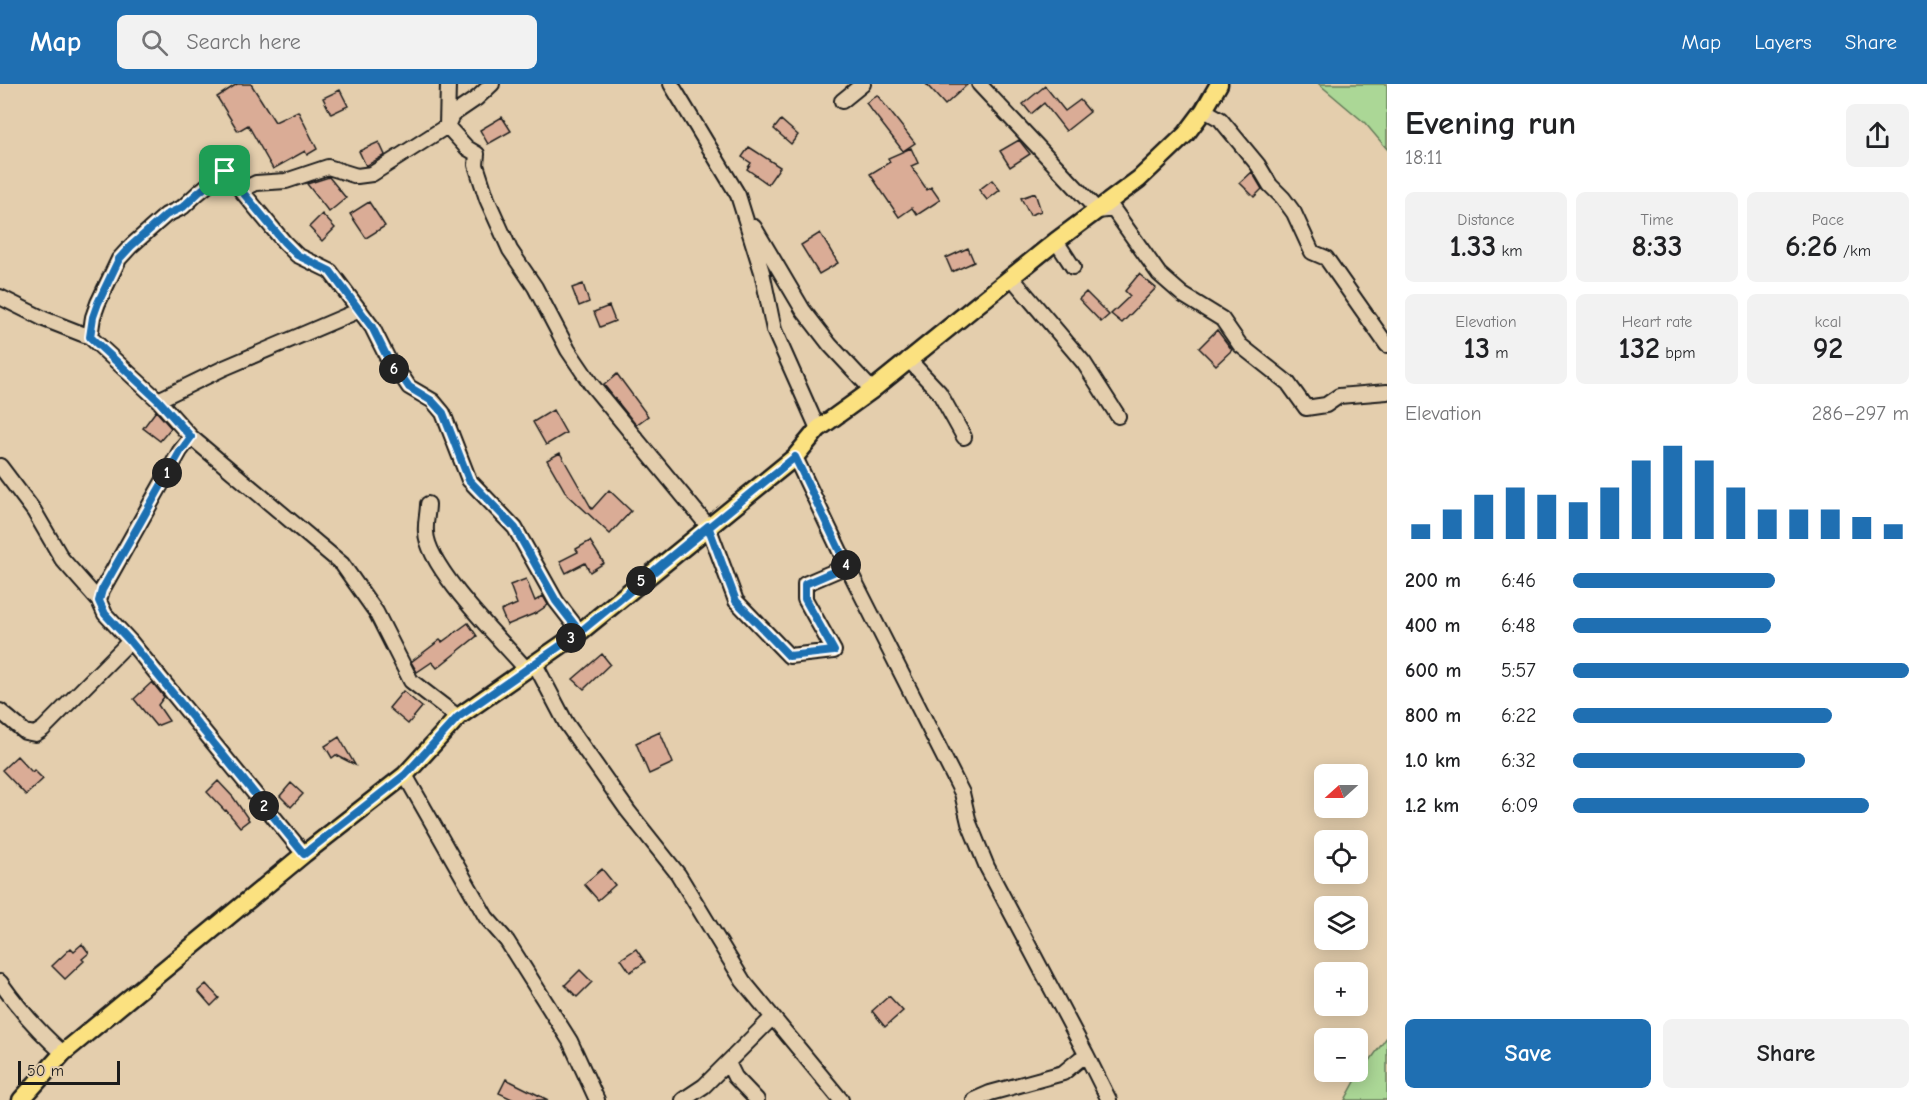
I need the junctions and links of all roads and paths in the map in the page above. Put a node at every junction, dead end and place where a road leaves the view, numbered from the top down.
1 (448, 84) edge
2 (492, 84) edge
3 (671, 84) edge
4 (863, 84) edge
5 (979, 84) edge
6 (1214, 86) edge
7 (842, 101) dead end
8 (1204, 110) junction
9 (447, 126) junction
10 (242, 190) junction
11 (738, 195) junction
12 (1098, 211) junction
13 (1056, 241) junction
14 (1073, 267) dead end
15 (1012, 278) junction
16 (0, 297) edge
17 (360, 310) junction
18 (90, 337) junction
19 (1387, 345) edge
20 (909, 359) junction
21 (872, 390) junction
22 (1387, 392) edge
23 (158, 400) junction
24 (1118, 416) dead end
25 (818, 429) junction
26 (191, 437) junction
27 (964, 437) dead end
28 (795, 457) junction
29 (0, 466) edge
30 (428, 504) dead end
31 (708, 526) junction
32 (847, 566) junction
33 (99, 601) junction
34 (580, 632) junction
35 (130, 641) junction
36 (531, 667) junction
37 (0, 711) edge
38 (458, 717) junction
39 (405, 775) junction
40 (304, 854) junction
41 (0, 982) edge
42 (773, 1017) junction
43 (63, 1053) junction
44 (1086, 1054) junction
45 (728, 1063) junction
46 (705, 1093) edge
47 (21, 1100) edge
48 (597, 1100) edge
49 (683, 1100) edge
50 (757, 1100) edge
51 (841, 1100) edge
52 (974, 1100) edge
53 (1109, 1100) edge

1 - 9 street
2 - 9 street
3 - 11 street
4 - 7 street
5 - 12 street
6 - 8 main road
8 - 12 main road
8 - 19 street
9 - 10 street
9 - 31 street
10 - 17 street
10 - 18 street
11 - 21 street
11 - 25 street
12 - 13 main road
12 - 22 street
13 - 14 street
13 - 15 main road
15 - 20 main road
15 - 24 street
16 - 18 street
17 - 23 street
17 - 34 street
18 - 23 street
20 - 21 main road
20 - 27 street
21 - 25 main road
23 - 26 street
25 - 28 main road
26 - 33 street
26 - 38 street
28 - 31 main road
28 - 32 street
29 - 33 street
30 - 36 street
31 - 32 street
31 - 34 main road
32 - 44 street
33 - 35 street
34 - 36 main road
35 - 37 street
35 - 40 street
36 - 38 main road
36 - 42 street
38 - 39 main road
39 - 40 main road
39 - 48 street
40 - 43 main road
41 - 43 street
42 - 45 street
42 - 51 street
43 - 47 main road
44 - 52 street
44 - 53 street
45 - 46 street
45 - 50 street
46 - 49 street

